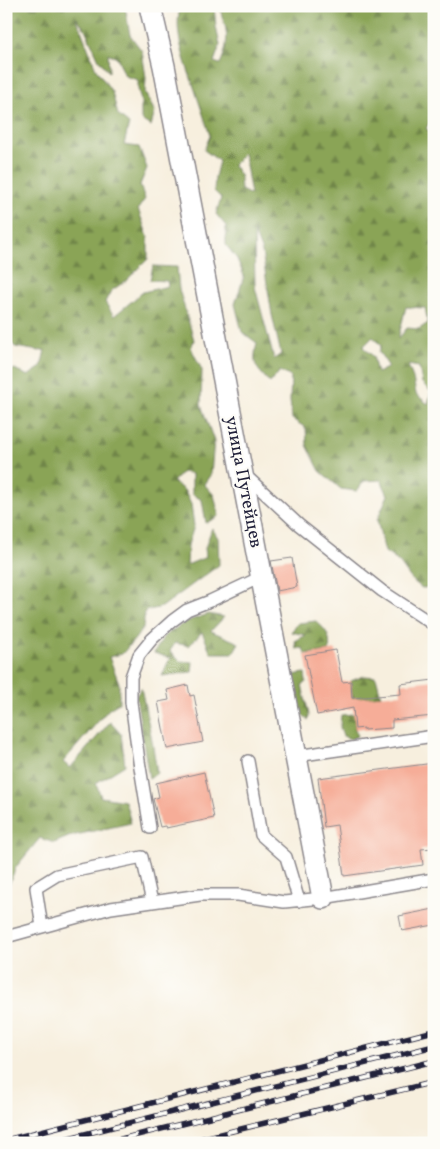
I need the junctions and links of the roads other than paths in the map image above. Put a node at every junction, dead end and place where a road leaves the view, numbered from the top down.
1 (150, 6) edge
2 (242, 472) junction
3 (262, 577) junction
4 (434, 624) edge
5 (434, 736) edge
6 (296, 756) junction
7 (248, 762) dead end
8 (150, 828) dead end
9 (434, 879) edge
10 (323, 898) junction
11 (299, 901) junction
12 (152, 902) junction
13 (42, 927) junction
14 (6, 937) edge

1 - 2 street, улица Путейцев
2 - 3 street, улица Путейцев
2 - 4 lane
3 - 6 street, улица Путейцев
3 - 8 lane
5 - 6 lane
6 - 10 street, улица Путейцев
7 - 11 lane
9 - 10 lane
10 - 11 lane
11 - 12 lane
12 - 13 lane
12 - 13 lane
13 - 14 lane

